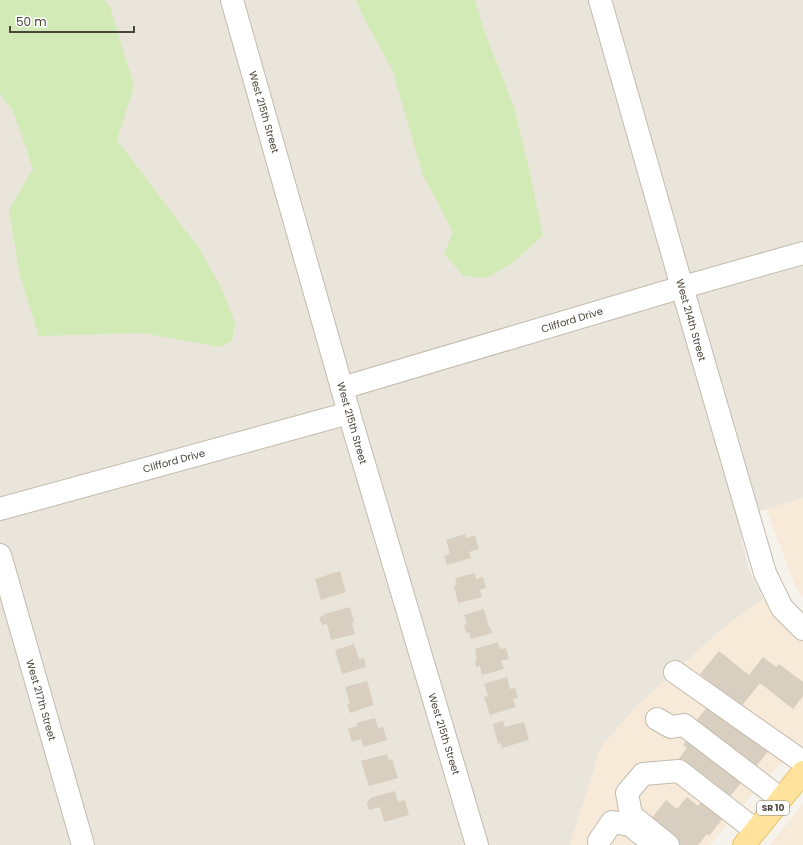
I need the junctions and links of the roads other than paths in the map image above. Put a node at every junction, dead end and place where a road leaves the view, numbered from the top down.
1 (232, 0) edge
2 (600, 0) edge
3 (803, 253) edge
4 (682, 288) junction
5 (342, 388) junction
6 (349, 412) junction
7 (0, 509) edge
8 (0, 555) edge
9 (803, 629) edge
10 (675, 672) dead end
11 (657, 719) dead end
12 (803, 762) edge
13 (794, 784) edge
14 (750, 838) edge
15 (599, 841) dead end
16 (82, 845) edge
17 (477, 845) edge
18 (656, 845) edge
19 (668, 845) edge

1 - 5 street, West 215th Street
2 - 4 street, West 214th Street
3 - 4 street, Clifford Drive
4 - 5 street, Clifford Drive
4 - 9 street, West 214th Street
5 - 6 street, West 215th Street
6 - 7 street, Clifford Drive
6 - 17 street, West 215th Street
8 - 16 street, West 217th Street
10 - 12 street
11 - 13 street
13 - 14 main road, SR 10
14 - 19 street
15 - 18 street

